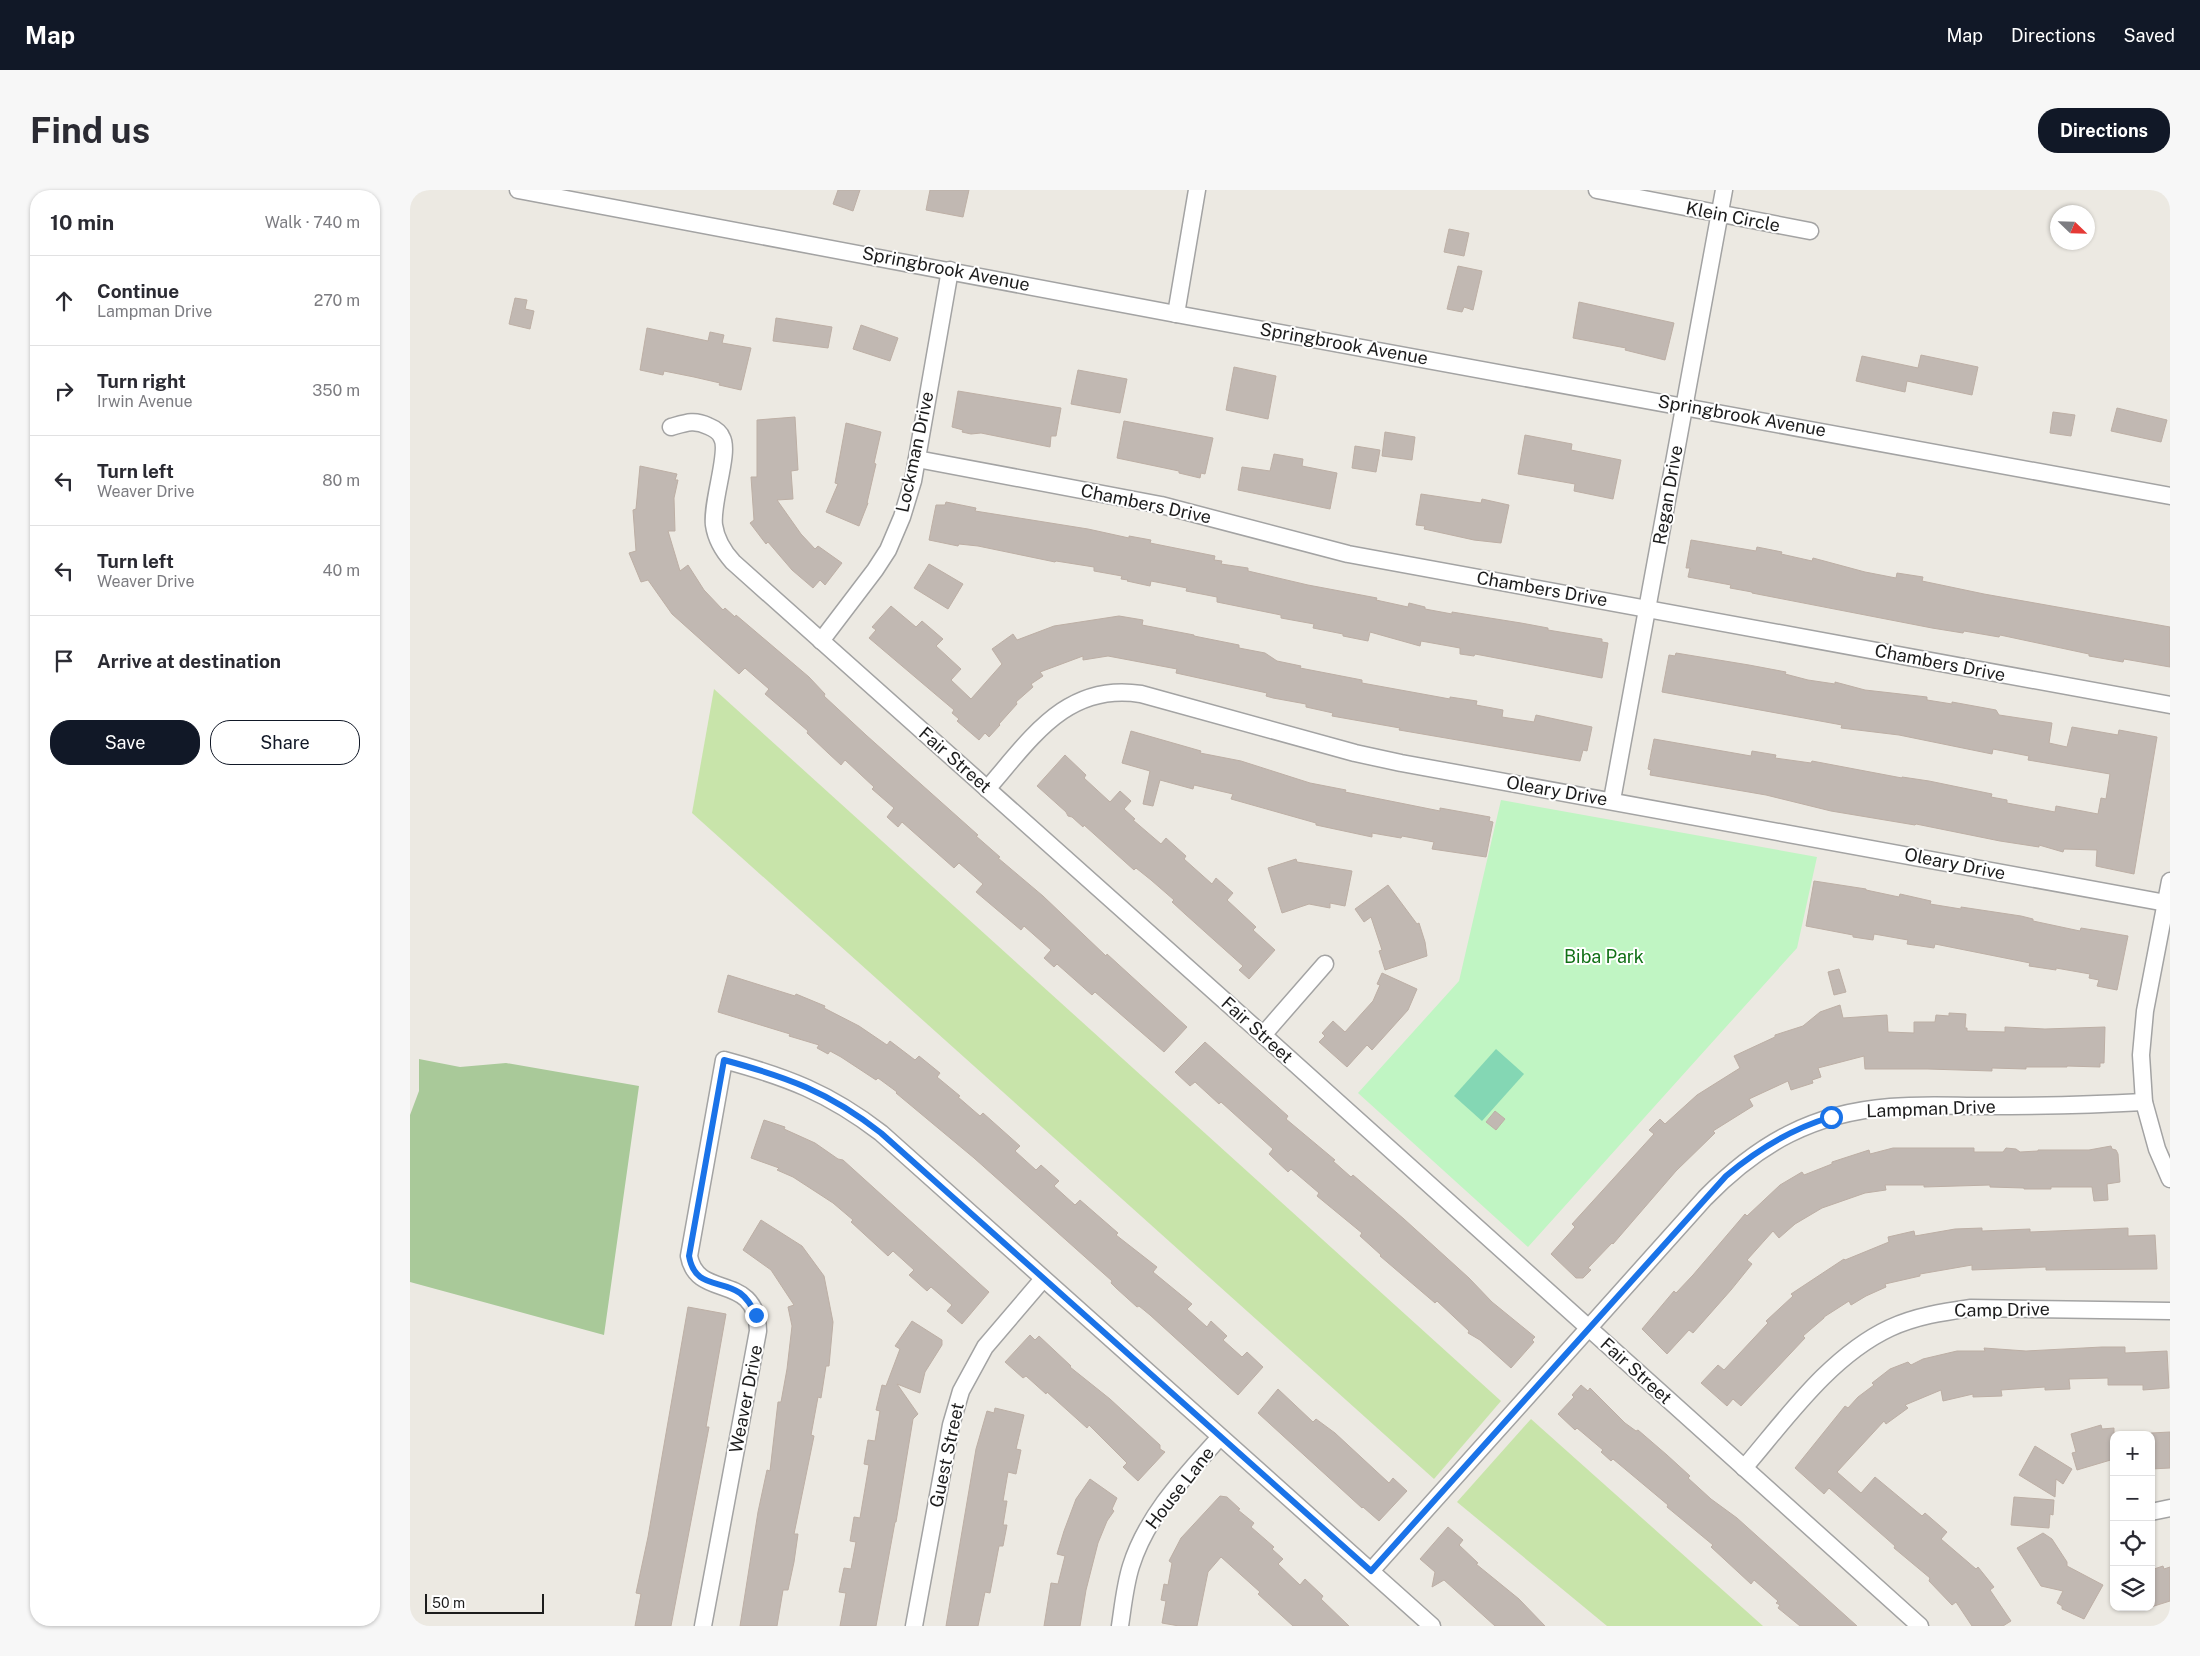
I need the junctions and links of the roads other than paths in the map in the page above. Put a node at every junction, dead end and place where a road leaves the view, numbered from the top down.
1 (518, 190) edge
2 (1197, 190) edge
3 (1597, 190) edge
4 (1724, 190) edge
5 (1719, 215) junction
6 (1810, 231) dead end
7 (950, 270) junction
8 (1176, 314) junction
9 (1685, 406) junction
10 (671, 427) dead end
11 (917, 459) junction
12 (2170, 496) edge
13 (1648, 608) junction
14 (821, 641) junction
15 (2170, 706) edge
16 (987, 789) junction
17 (1612, 800) junction
18 (2170, 881) edge
19 (2166, 903) junction
20 (1324, 964) dead end
21 (1263, 1035) junction
22 (2144, 1102) junction
23 (2170, 1179) edge
24 (1043, 1280) junction
25 (2170, 1311) edge
26 (1588, 1328) junction
27 (1220, 1437) junction
28 (1744, 1468) junction
29 (2170, 1508) edge
30 (2155, 1511) edge
31 (1371, 1571) junction
32 (703, 1626) edge
33 (914, 1626) edge
34 (1120, 1626) edge
35 (1432, 1626) edge
36 (1920, 1626) edge

1 - 7 street, Springbrook Avenue
2 - 8 street
3 - 5 street, Klein Circle
4 - 5 street, Regan Drive
5 - 6 street, Klein Circle
5 - 9 street, Regan Drive
7 - 8 street, Springbrook Avenue
7 - 11 street, Lockman Drive
8 - 9 street, Springbrook Avenue
9 - 12 street, Springbrook Avenue
9 - 13 street, Regan Drive
10 - 14 street, Fair Street
11 - 13 street, Chambers Drive
11 - 14 street, Lockman Drive
13 - 15 street, Chambers Drive
13 - 17 street, Regan Drive
14 - 16 street, Fair Street
16 - 17 street, Oleary Drive
16 - 21 street, Fair Street
17 - 19 street, Oleary Drive
18 - 19 street
19 - 22 street
20 - 21 street
21 - 26 street, Fair Street
22 - 23 street
22 - 26 street, Lampman Drive
24 - 27 street
24 - 32 street, Weaver Drive
24 - 33 street, Guest Street
25 - 28 street, Camp Drive
26 - 28 street, Fair Street
26 - 31 street, Lampman Drive
27 - 31 street
27 - 34 street, House Lane
28 - 36 street, Fair Street
29 - 30 street
31 - 35 street

